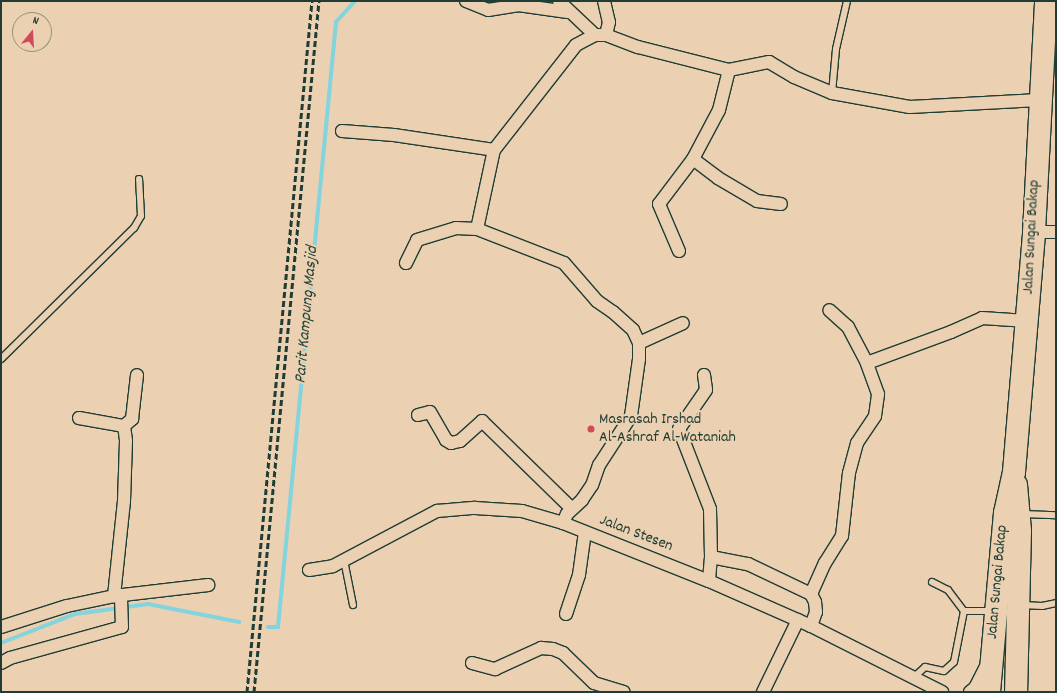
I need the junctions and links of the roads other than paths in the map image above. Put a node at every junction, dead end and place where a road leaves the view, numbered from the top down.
1 (466, 1) edge
2 (558, 1) edge
3 (604, 1) edge
4 (847, 1) edge
5 (1046, 1) edge
6 (568, 12) junction
7 (600, 35) junction
8 (1050, 43) edge
9 (729, 70) junction
10 (832, 93) junction
11 (1039, 100) junction
12 (342, 131) dead end
13 (494, 150) junction
14 (693, 159) junction
15 (139, 179) dead end
16 (781, 204) dead end
17 (477, 229) junction
18 (1034, 232) junction
19 (1056, 232) edge
20 (679, 251) dead end
21 (406, 263) dead end
22 (830, 310) dead end
23 (1027, 321) junction
24 (683, 323) dead end
25 (639, 343) junction
26 (1, 359) edge
27 (867, 363) junction
28 (137, 375) dead end
29 (704, 375) dead end
30 (418, 415) dead end
31 (79, 418) dead end
32 (124, 426) junction
33 (571, 508) junction
34 (1056, 515) edge
35 (563, 523) junction
36 (1015, 525) junction
37 (585, 532) junction
38 (711, 557) junction
39 (344, 560) junction
40 (309, 570) dead end
41 (709, 581) junction
42 (932, 582) dead end
43 (208, 585) dead end
44 (811, 594) junction
45 (120, 603) junction
46 (1056, 603) edge
47 (354, 605) dead end
48 (1020, 605) junction
49 (964, 611) junction
50 (995, 611) junction
51 (566, 614) dead end
52 (798, 620) junction
53 (811, 626) junction
54 (1, 628) edge
55 (992, 654) junction
56 (1, 663) edge
57 (472, 663) dead end
58 (914, 677) junction
59 (624, 692) edge
60 (763, 692) edge
61 (942, 692) edge
62 (970, 692) edge
63 (989, 692) edge
64 (1016, 692) edge

1 - 6 street
2 - 6 street
3 - 7 street
4 - 10 lane
5 - 8 highway, Jalan Sungai Bakap
6 - 7 street
7 - 9 street
7 - 13 street
8 - 11 highway, Jalan Sungai Bakap
9 - 10 street
9 - 14 street
10 - 11 street
11 - 18 highway, Jalan Sungai Bakap
12 - 13 street
13 - 17 street
14 - 16 street
14 - 20 street
15 - 26 lane
17 - 21 street
17 - 25 street
18 - 19 street
18 - 23 highway, Jalan Sungai Bakap
22 - 27 street
23 - 27 street
23 - 36 highway, Jalan Sungai Bakap
24 - 25 street
25 - 33 street
27 - 44 street
28 - 32 street
29 - 38 street
30 - 33 street
31 - 32 street
32 - 45 street
33 - 35 street
34 - 36 lane
35 - 37 street, Jalan Stesen
35 - 39 street, Jalan Stesen
36 - 48 highway, Jalan Sungai Bakap
36 - 50 highway, Jalan Sungai Bakap
37 - 41 street, Jalan Stesen
37 - 51 street
38 - 41 street
38 - 44 street
39 - 40 street, Jalan Stesen
39 - 47 lane
41 - 52 street, Jalan Stesen
42 - 49 lane
43 - 45 street
44 - 53 street
45 - 54 street
45 - 56 street
46 - 48 lane
48 - 64 highway, Jalan Sungai Bakap
49 - 50 lane
49 - 58 lane
50 - 55 highway, Jalan Sungai Bakap
52 - 53 street, Jalan Stesen
52 - 60 street
53 - 58 street, Jalan Stesen
55 - 62 street
55 - 63 highway, Jalan Sungai Bakap
57 - 59 street
58 - 61 street, Jalan Stesen

